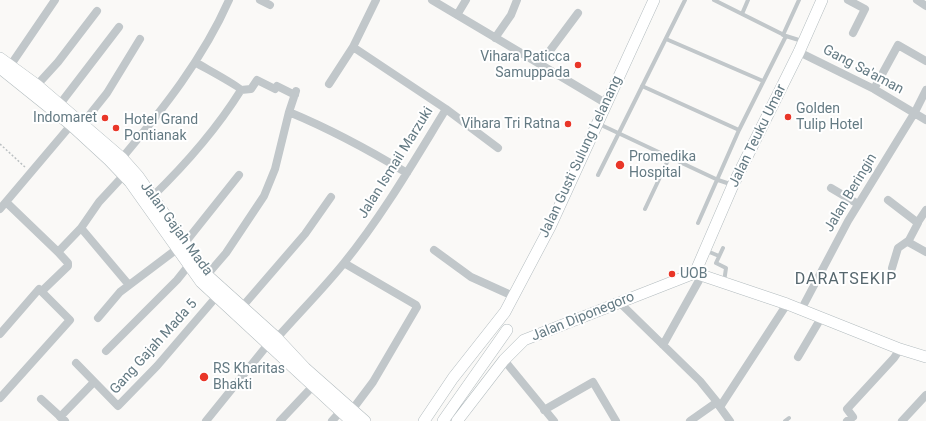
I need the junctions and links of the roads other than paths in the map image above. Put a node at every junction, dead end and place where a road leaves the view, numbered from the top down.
1 (55, 0) edge
2 (229, 0) edge
3 (260, 0) edge
4 (376, 0) edge
5 (432, 0) edge
6 (466, 0) edge
7 (517, 0) edge
8 (654, 0) edge
9 (685, 0) edge
10 (714, 0) edge
11 (748, 0) edge
12 (799, 0) edge
13 (822, 0) edge
14 (848, 0) edge
15 (270, 5) dead end
16 (97, 11) dead end
17 (578, 13) dead end
18 (742, 14) junction
19 (457, 15) junction
20 (119, 27) dead end
21 (853, 33) dead end
22 (785, 35) junction
23 (495, 38) junction
24 (140, 39) dead end
25 (666, 39) junction
26 (353, 47) junction
27 (802, 47) junction
28 (0, 58) edge
29 (926, 61) edge
30 (195, 62) junction
31 (540, 64) junction
32 (5, 67) edge
33 (763, 82) junction
34 (329, 84) dead end
35 (37, 85) junction
36 (642, 86) junction
37 (874, 89) junction
38 (241, 90) junction
39 (926, 90) edge
40 (60, 104) junction
41 (607, 104) junction
42 (446, 109) junction
43 (288, 112) junction
44 (915, 112) junction
45 (926, 120) edge
46 (83, 123) junction
47 (598, 123) junction
48 (71, 125) junction
49 (739, 130) junction
50 (618, 134) junction
51 (498, 148) dead end
52 (105, 149) junction
53 (670, 156) junction
54 (122, 158) junction
55 (407, 173) junction
56 (124, 175) junction
57 (239, 175) dead end
58 (598, 175) dead end
59 (718, 180) junction
60 (733, 185) junction
61 (831, 188) dead end
62 (152, 197) junction
63 (331, 197) dead end
64 (888, 200) dead end
65 (6, 202) junction
66 (858, 204) junction
67 (0, 209) edge
68 (645, 209) dead end
69 (926, 210) edge
70 (918, 222) junction
71 (698, 223) dead end
72 (81, 228) junction
73 (168, 229) junction
74 (908, 241) junction
75 (181, 246) junction
76 (723, 248) dead end
77 (434, 250) dead end
78 (705, 250) junction
79 (58, 252) junction
80 (926, 252) edge
81 (719, 256) junction
82 (344, 263) junction
83 (189, 265) junction
84 (892, 268) dead end
85 (699, 274) junction
86 (207, 275) junction
87 (724, 283) junction
88 (129, 285) junction
89 (41, 290) junction
90 (217, 296) junction
91 (513, 296) junction
92 (619, 302) junction
93 (787, 304) junction
94 (242, 307) junction
95 (801, 310) junction
96 (505, 312) junction
97 (98, 318) dead end
98 (822, 318) junction
99 (507, 330) junction
100 (0, 334) edge
101 (273, 340) junction
102 (524, 340) junction
103 (664, 344) junction
104 (900, 349) junction
105 (106, 351) dead end
106 (798, 357) dead end
107 (926, 357) edge
108 (504, 360) junction
109 (76, 362) dead end
110 (301, 371) junction
111 (94, 382) junction
112 (313, 386) junction
113 (926, 395) edge
114 (0, 398) edge
115 (41, 399) dead end
116 (718, 405) junction
117 (544, 410) junction
118 (340, 412) junction
119 (352, 416) edge
120 (789, 418) dead end
121 (63, 419) edge
122 (206, 421) edge
123 (280, 421) edge
124 (332, 421) edge
125 (365, 421) edge
126 (424, 421) edge
127 (443, 421) edge
128 (457, 421) edge
129 (554, 421) edge
130 (616, 421) edge
131 (690, 421) edge
132 (730, 421) edge
133 (785, 421) edge
134 (847, 421) edge
135 (902, 421) edge

1 - 32 street
2 - 30 street
3 - 15 street
4 - 26 street
5 - 19 street
6 - 19 street
7 - 23 street
8 - 41 street, Jalan Gusti Sulung Lelanang
9 - 25 lane
10 - 18 lane
11 - 18 lane
12 - 22 lane
13 - 27 street, Jalan Teuku Umar
14 - 21 street
16 - 35 street
17 - 31 street
18 - 22 lane
19 - 23 street
20 - 40 street
22 - 27 lane
22 - 33 lane
23 - 31 street
24 - 46 street
25 - 33 lane
25 - 36 lane
26 - 34 street
26 - 42 street, Jalan Ismail Marzuki
27 - 37 street, Gang Sa'aman
27 - 60 street, Jalan Teuku Umar
28 - 32 street, Jalan Gajah Mada
29 - 37 street
30 - 38 street
30 - 54 street
31 - 41 street
32 - 35 street, Jalan Gajah Mada
32 - 48 street, Jalan Gajah Mada
33 - 49 lane
35 - 40 street, Jalan Gajah Mada
36 - 49 lane
36 - 50 lane
37 - 44 street, Gang Sa'aman
38 - 43 street
38 - 62 street
39 - 44 street, Jalan Beringin
40 - 46 street, Jalan Gajah Mada
41 - 47 street, Jalan Gusti Sulung Lelanang
42 - 51 street
42 - 55 street, Jalan Ismail Marzuki
43 - 55 street
43 - 86 street
44 - 45 street, Gang Sa'aman
44 - 66 street, Jalan Beringin
46 - 52 street, Jalan Gajah Mada
47 - 50 lane
47 - 91 street, Jalan Gusti Sulung Lelanang
48 - 52 street, Jalan Gajah Mada
48 - 65 street
49 - 59 lane
50 - 53 lane
50 - 58 lane
52 - 54 street, Jalan Gajah Mada
52 - 56 street, Jalan Gajah Mada
53 - 59 lane
53 - 68 lane
54 - 62 street, Jalan Gajah Mada
55 - 82 street, Jalan Ismail Marzuki
56 - 72 street
56 - 73 street, Jalan Gajah Mada
57 - 75 street
59 - 60 lane
59 - 71 lane
60 - 78 street, Jalan Teuku Umar
61 - 66 street
62 - 73 street, Jalan Gajah Mada
63 - 94 street
64 - 70 street
65 - 67 street
65 - 79 street
66 - 95 street, Jalan Beringin
69 - 70 street
70 - 74 street
72 - 79 street
72 - 88 street
73 - 75 street, Jalan Gajah Mada
74 - 80 street
74 - 84 street
75 - 83 street, Jalan Gajah Mada
75 - 86 street, Jalan Gajah Mada
75 - 88 street
76 - 81 lane
77 - 91 street
78 - 81 lane
78 - 85 street, Jalan Teuku Umar
79 - 89 street
81 - 87 lane
82 - 101 street, Jalan Ismail Marzuki
82 - 119 street
83 - 90 street, Jalan Gajah Mada
83 - 105 street
85 - 87 street
85 - 92 street, Jalan Diponegoro
85 - 103 street
86 - 94 street, Jalan Gajah Mada
87 - 93 street
88 - 97 street
89 - 100 street
89 - 114 street
90 - 101 street, Jalan Gajah Mada
90 - 111 street, Gang Gajah Mada 5
91 - 96 street, Jalan Gusti Sulung Lelanang
92 - 102 street, Jalan Diponegoro
92 - 103 street
93 - 95 street
93 - 116 street
94 - 101 street, Jalan Gajah Mada
95 - 98 street
96 - 99 street
96 - 126 street, Jalan Gusti Sulung Lelanang
98 - 104 street
98 - 106 street
99 - 102 street
99 - 127 street
101 - 110 street, Jalan Gajah Mada
101 - 122 street, Jalan Ismail Marzuki
102 - 108 street, Jalan Diponegoro
103 - 116 street
104 - 107 street
104 - 134 street
108 - 117 street
108 - 128 street, Jalan Diponegoro
109 - 111 street, Gang Gajah Mada 5
110 - 112 street, Jalan Gajah Mada
110 - 119 street, Jalan Gajah Mada
111 - 121 street
112 - 118 street, Jalan Gajah Mada
112 - 123 street
113 - 135 street
115 - 121 street
116 - 131 street
116 - 132 street
117 - 129 street
117 - 130 street
118 - 119 street, Jalan Gajah Mada
118 - 124 street
119 - 125 street, Jalan Gajah Mada
120 - 133 lane

